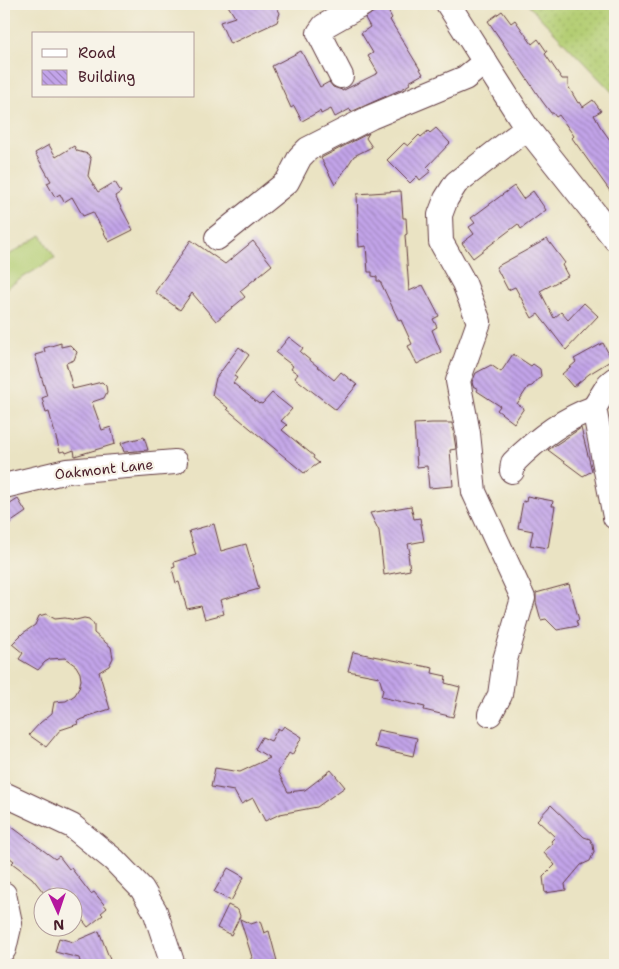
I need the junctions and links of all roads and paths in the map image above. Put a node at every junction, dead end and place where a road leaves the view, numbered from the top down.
1 (363, 4) edge
2 (448, 4) edge
3 (485, 62) junction
4 (341, 76) dead end
5 (527, 128) junction
6 (218, 238) dead end
7 (615, 239) edge
8 (615, 379) edge
9 (594, 408) junction
10 (175, 462) dead end
11 (512, 471) dead end
12 (4, 486) edge
13 (615, 517) edge
14 (490, 714) dead end
15 (4, 794) edge
16 (4, 894) edge
17 (4, 949) edge
18 (173, 965) edge

1 - 4 street
2 - 3 street
3 - 5 street
3 - 6 street
5 - 7 street
5 - 14 street
8 - 9 street
9 - 11 street
9 - 13 street
10 - 12 street, Oakmont Lane
15 - 18 street
16 - 17 street

